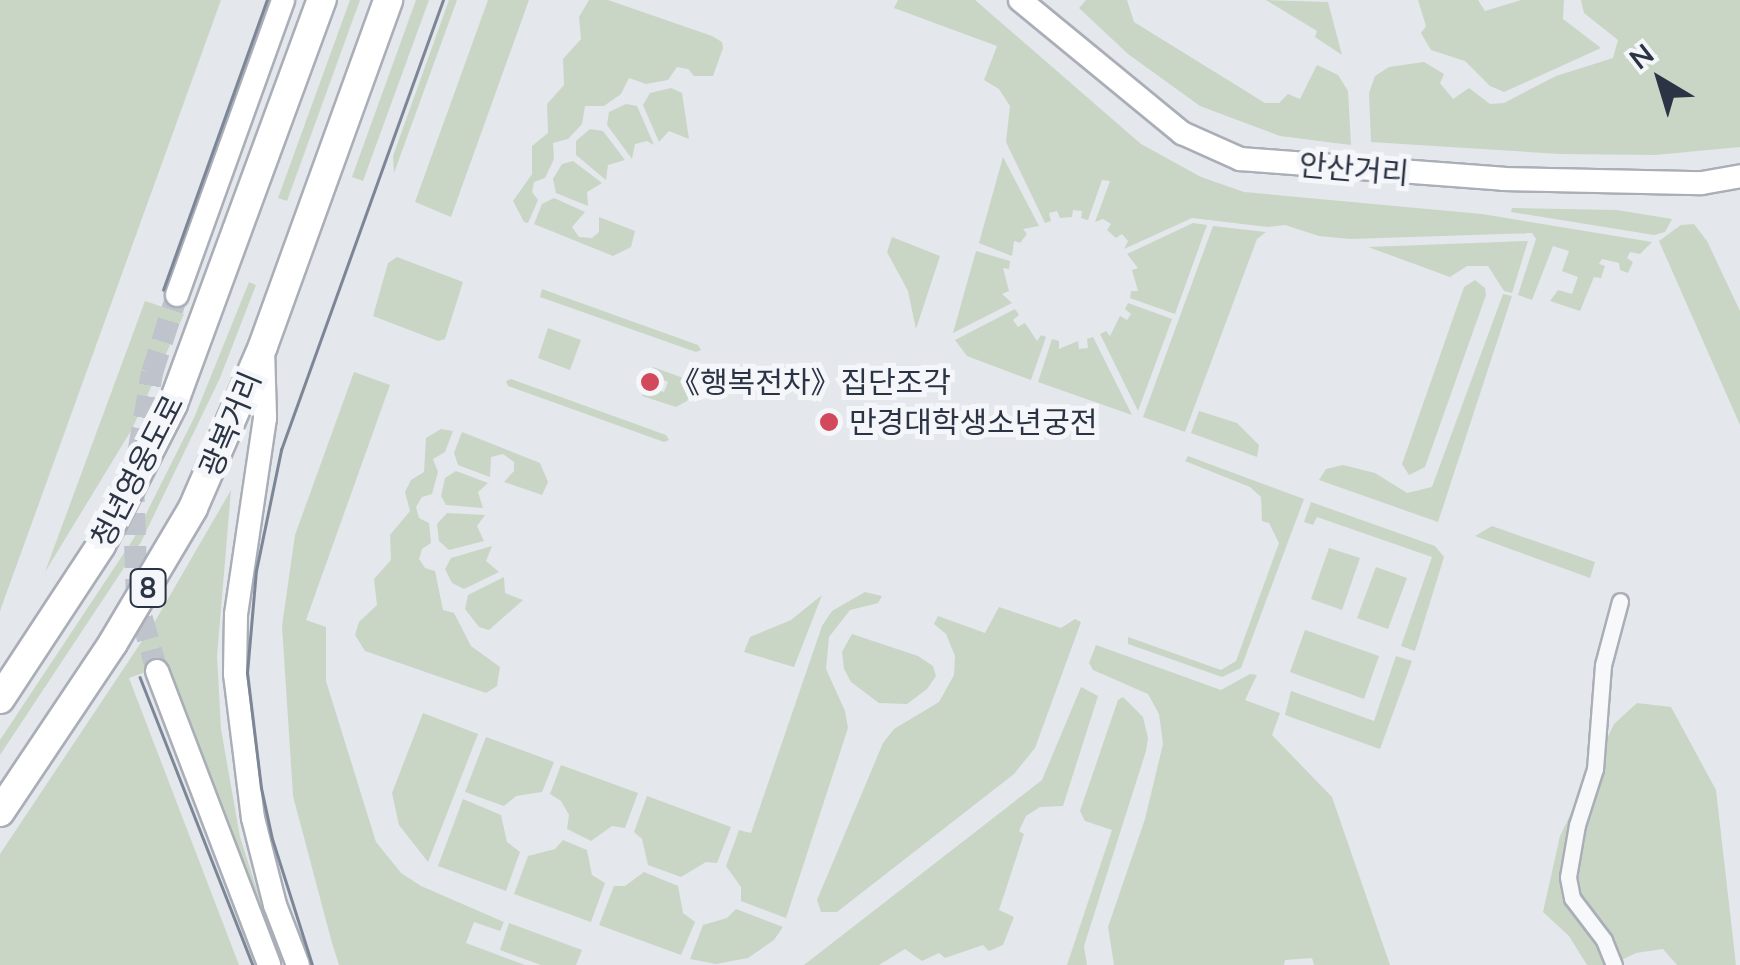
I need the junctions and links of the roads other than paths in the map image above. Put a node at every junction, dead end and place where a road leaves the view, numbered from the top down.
1 (283, 0) edge
2 (322, 0) edge
3 (388, 0) edge
4 (1020, 0) edge
5 (1740, 176) edge
6 (177, 295) tunnel mouth
7 (262, 346) junction
8 (1620, 601) dead end
9 (157, 672) tunnel mouth
10 (0, 699) edge
11 (0, 812) edge
12 (269, 965) edge
13 (298, 965) edge
14 (1614, 965) edge

1 - 6 main road
2 - 10 highway, 청년영웅도로 / 8
3 - 7 highway, 광복거리 / 8
4 - 5 main road, 안산거리
7 - 11 highway, 광복거리 / 8
7 - 13 main road
8 - 14 street
9 - 12 main road

